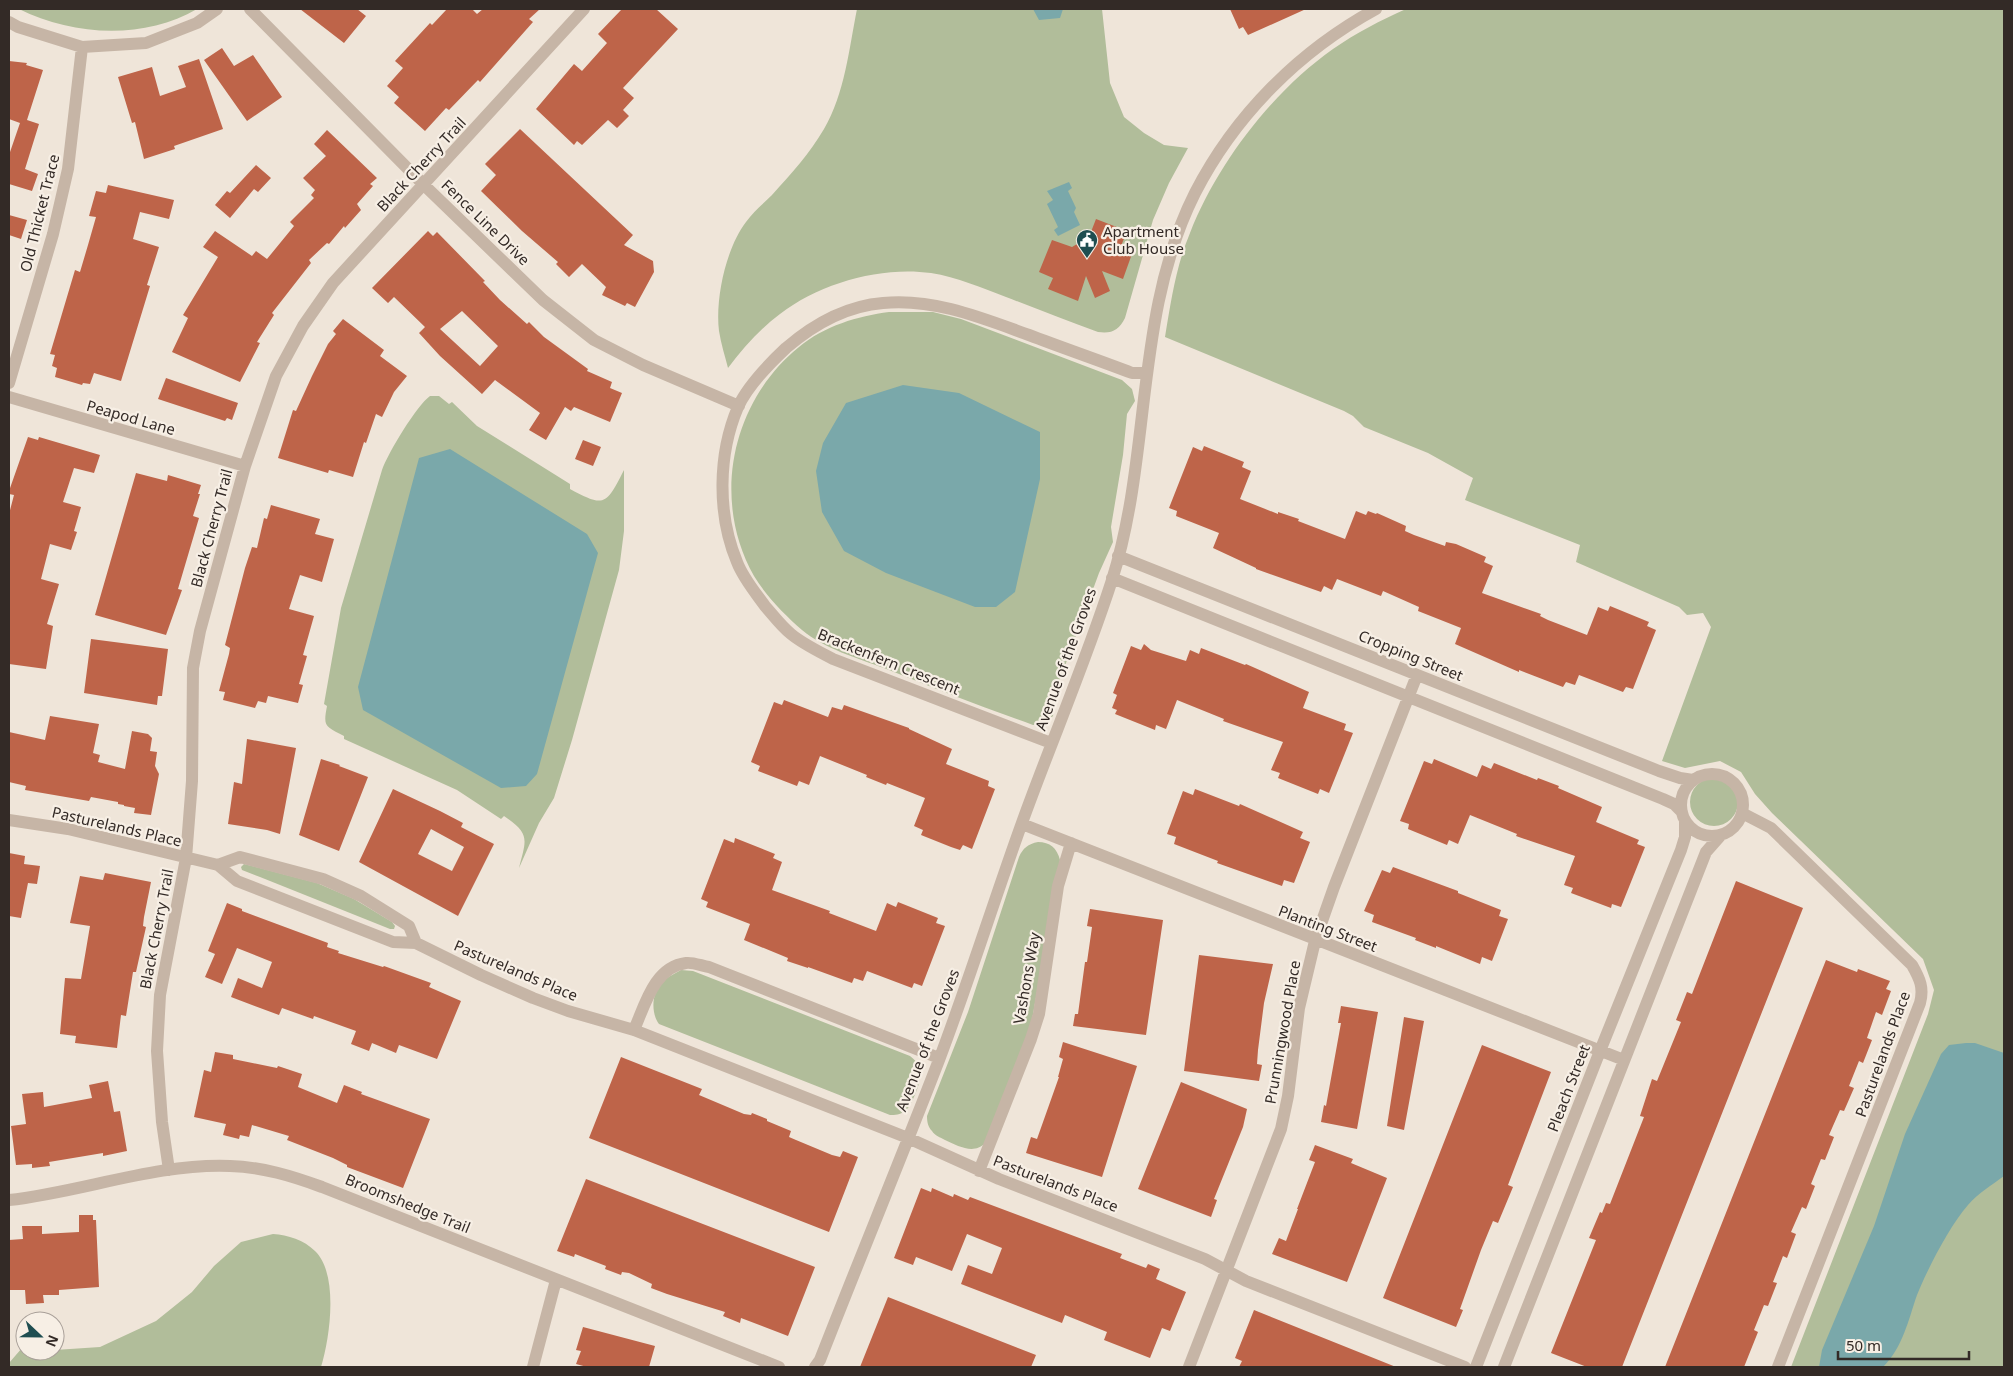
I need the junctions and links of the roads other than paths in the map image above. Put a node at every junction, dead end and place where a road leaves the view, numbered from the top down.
1 (217, 9) edge
2 (250, 9) edge
3 (584, 9) edge
4 (1376, 9) edge
5 (9, 22) edge
6 (82, 47) junction
7 (424, 184) junction
8 (1147, 373) junction
9 (9, 383) edge
10 (9, 397) edge
11 (739, 406) junction
12 (245, 466) junction
13 (1118, 556) junction
14 (1112, 578) junction
15 (1417, 675) junction
16 (1408, 697) junction
17 (1051, 743) junction
18 (1693, 780) junction
19 (1742, 813) junction
20 (1684, 816) junction
21 (9, 820) edge
22 (1022, 824) junction
23 (1721, 835) junction
24 (1071, 843) junction
25 (186, 858) junction
26 (218, 865) junction
27 (1315, 941) junction
28 (416, 943) junction
29 (634, 1030) junction
30 (1600, 1051) junction
31 (939, 1058) junction
32 (1624, 1060) junction
33 (908, 1138) junction
34 (169, 1170) junction
35 (979, 1171) junction
36 (9, 1200) edge
37 (1227, 1270) junction
38 (556, 1280) junction
39 (533, 1367) edge
40 (779, 1367) edge
41 (815, 1367) edge
42 (1189, 1367) edge
43 (1465, 1367) edge
44 (1476, 1367) edge
45 (1504, 1367) edge
46 (1778, 1367) edge

1 - 6 street
2 - 7 street, Fence Line Drive
3 - 7 street, Black Cherry Trail
4 - 8 street, Avenue of the Groves
5 - 6 street
6 - 9 street, Old Thicket Trace
7 - 11 street, Fence Line Drive
7 - 12 street, Black Cherry Trail
8 - 11 street, Brackenfern Crescent
8 - 13 street, Avenue of the Groves
10 - 12 street, Peapod Lane
11 - 17 street, Brackenfern Crescent
12 - 25 street, Black Cherry Trail
13 - 14 street, Avenue of the Groves
13 - 15 street, Cropping Street
14 - 16 street
14 - 17 street, Avenue of the Groves
15 - 16 street, Prunningwood Place
15 - 18 street, Cropping Street
16 - 20 street
16 - 27 street, Prunningwood Place
17 - 22 street, Avenue of the Groves
18 - 19 street
18 - 20 street
19 - 23 street
19 - 46 street, Pasturelands Place
20 - 23 street
20 - 30 street, Pleach Street
21 - 25 street, Pasturelands Place
22 - 24 street, Planting Street
22 - 31 street, Avenue of the Groves
23 - 32 street
24 - 27 street, Planting Street
24 - 35 street, Vashons Way
25 - 26 street, Pasturelands Place
25 - 34 street, Black Cherry Trail
26 - 28 street, Pasturelands Place
26 - 28 street
27 - 30 street, Planting Street
27 - 37 street, Prunningwood Place
28 - 29 street, Pasturelands Place
29 - 31 street
29 - 33 street, Pasturelands Place
30 - 32 street, Planting Street
30 - 44 street, Pleach Street
31 - 33 street, Avenue of the Groves
32 - 45 street
33 - 35 street, Pasturelands Place
33 - 41 street, Avenue of the Groves
34 - 36 street, Broomshedge Trail
34 - 38 street, Broomshedge Trail
35 - 37 street, Pasturelands Place
37 - 42 street, Prunningwood Place
37 - 43 street, Pasturelands Place
38 - 39 street
38 - 40 street, Broomshedge Trail

